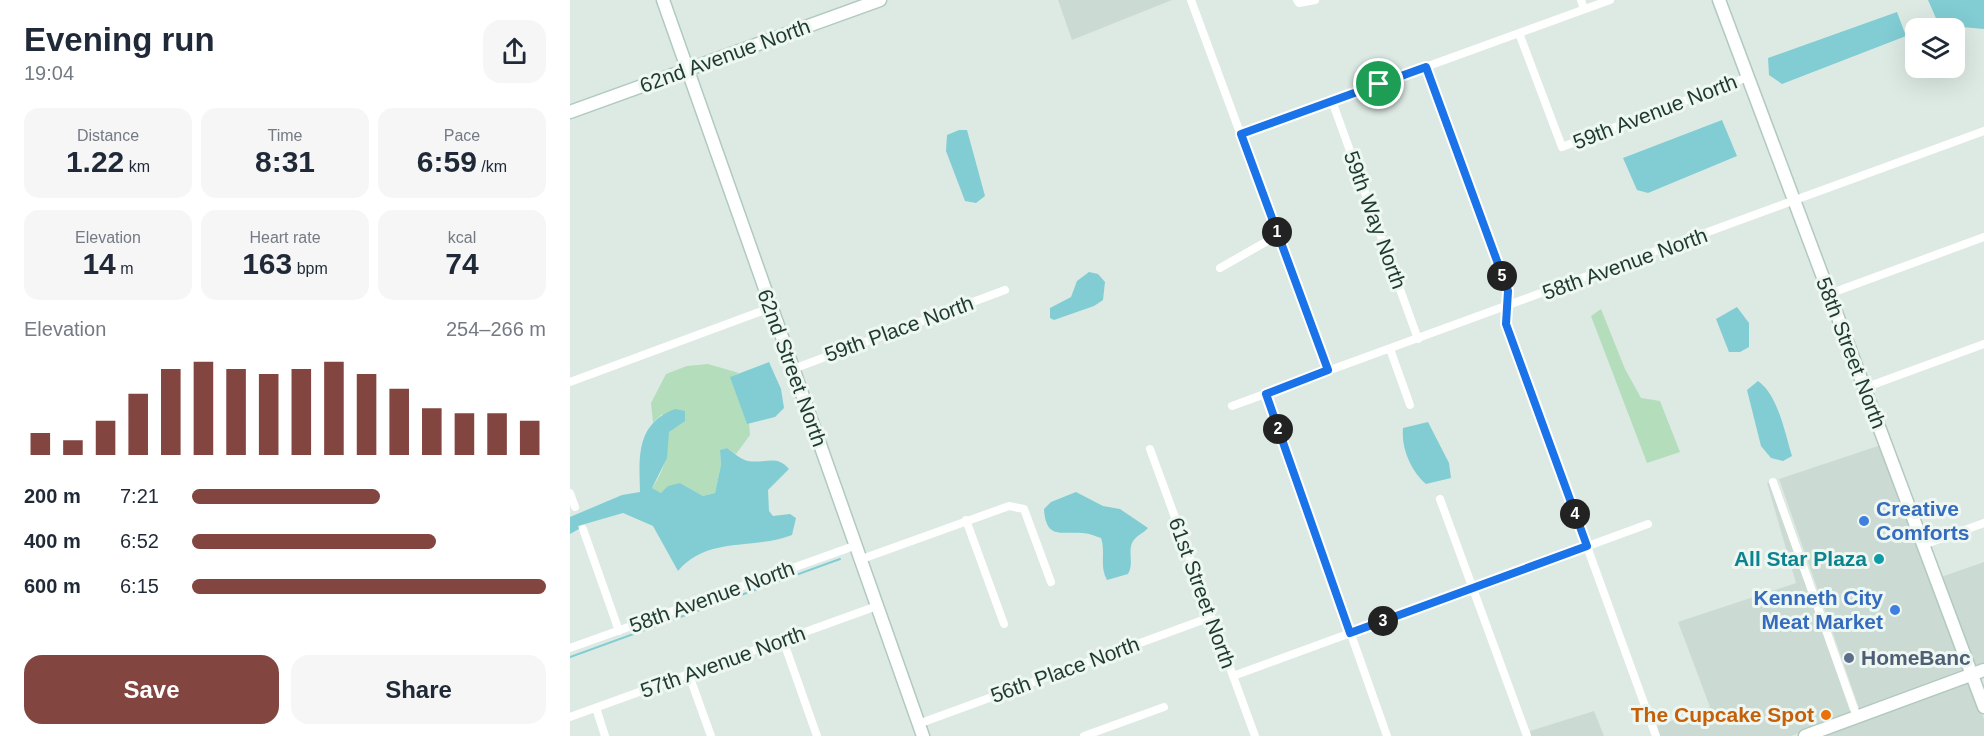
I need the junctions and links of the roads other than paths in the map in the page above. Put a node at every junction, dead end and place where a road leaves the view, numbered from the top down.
1 (663, 0) edge
2 (880, 0) edge
3 (1191, 0) edge
4 (1297, 0) edge
5 (1315, 0) edge
6 (1581, 0) edge
7 (1610, 0) edge
8 (1719, 0) edge
9 (1584, 9) junction
10 (1519, 33) junction
11 (1426, 67) junction
12 (688, 70) junction
13 (1748, 77) junction
14 (1332, 101) junction
15 (570, 111) edge
16 (1984, 131) edge
17 (1241, 134) junction
18 (1794, 201) junction
19 (1278, 235) junction
20 (1984, 237) edge
21 (1220, 268) dead end
22 (1005, 290) dead end
23 (1829, 294) junction
24 (770, 308) junction
25 (1505, 308) junction
26 (1418, 339) junction
27 (1984, 344) edge
28 (1390, 349) junction
29 (793, 369) junction
30 (1328, 370) junction
31 (570, 382) edge
32 (1864, 388) junction
33 (1266, 394) junction
34 (1410, 405) dead end
35 (1232, 406) dead end
36 (1150, 449) dead end
37 (1773, 483) dead end
38 (570, 493) edge
39 (1440, 499) dead end
40 (575, 507) dead end
41 (966, 520) junction
42 (1984, 523) edge
43 (1648, 524) dead end
44 (583, 529) dead end
45 (1923, 545) junction
46 (854, 546) junction
47 (1587, 546) junction
48 (859, 560) junction
49 (1051, 582) dead end
50 (1472, 588) junction
51 (877, 606) junction
52 (1211, 617) junction
53 (1004, 624) dead end
54 (619, 631) junction
55 (1350, 633) junction
56 (783, 640) junction
57 (570, 648) edge
58 (1978, 673) edge
59 (689, 675) junction
60 (1233, 676) junction
61 (1164, 707) dead end
62 (1984, 707) edge
63 (596, 708) junction
64 (570, 717) edge
65 (1857, 717) junction
66 (921, 730) edge
67 (605, 736) edge
68 (711, 736) edge
69 (817, 736) edge
70 (1084, 736) edge
71 (1255, 736) edge
72 (1387, 736) edge
73 (1527, 736) edge
74 (1656, 736) edge
75 (1805, 736) edge

1 - 12 street, 62nd Street North
2 - 12 street, 62nd Avenue North
3 - 17 street
4 - 5 street
6 - 9 street
7 - 9 street
8 - 13 street, 58th Street North
9 - 10 street
10 - 11 street
10 - 13 street, 59th Avenue North
11 - 14 street
11 - 25 street
12 - 15 street, 62nd Avenue North
12 - 24 street, 62nd Street North
13 - 18 street, 58th Street North
14 - 17 street
14 - 26 street, 59th Way North
16 - 18 street, 58th Avenue North
17 - 19 street
18 - 23 street, 58th Street North
18 - 25 street, 58th Avenue North
19 - 21 street
19 - 30 street
20 - 23 street
22 - 29 street, 59th Place North
23 - 32 street, 58th Street North
24 - 29 street, 62nd Street North
24 - 31 street
25 - 26 street, 58th Avenue North
25 - 47 street
26 - 28 street, 58th Avenue North
27 - 32 street
28 - 30 street, 58th Avenue North
28 - 34 street
29 - 46 street, 62nd Street North
30 - 33 street, 58th Avenue North
32 - 45 street, 58th Street North
33 - 35 street, 58th Avenue North
33 - 55 street
36 - 52 street, 61st Street North
37 - 65 street
38 - 40 street
39 - 50 street
41 - 48 street
41 - 49 street
41 - 53 street
42 - 45 street
43 - 47 street
44 - 54 street
45 - 58 street, 58th Street North
46 - 48 street, 62nd Street North
46 - 54 street, 58th Avenue North
47 - 50 street
47 - 74 street
48 - 51 street, 62nd Street North
50 - 55 street
50 - 73 street
51 - 56 street, 57th Avenue North
51 - 66 street, 62nd Street North
52 - 60 street, 61st Street North
52 - 66 street, 56th Place North
54 - 57 street, 58th Avenue North
55 - 60 street
55 - 72 street
56 - 59 street, 57th Avenue North
56 - 69 street
58 - 62 street, 58th Street North
58 - 65 street
59 - 63 street, 57th Avenue North
59 - 68 street
60 - 71 street, 61st Street North
61 - 70 street
63 - 64 street, 57th Avenue North
63 - 67 street
65 - 75 street

